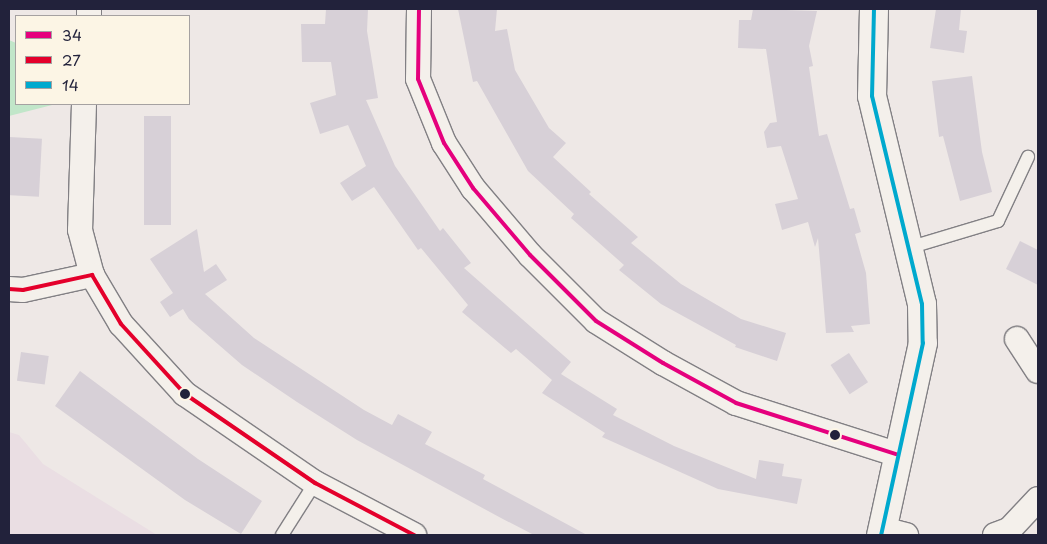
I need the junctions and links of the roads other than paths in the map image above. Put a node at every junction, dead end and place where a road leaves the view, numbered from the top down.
1 (418, 9) edge
2 (874, 9) edge
3 (84, 105) edge
4 (1028, 157) dead end
5 (908, 248) junction
6 (92, 275) junction
7 (9, 288) edge
8 (1017, 339) dead end
9 (1038, 371) edge
10 (896, 454) junction
11 (315, 483) junction
12 (1038, 500) edge
13 (890, 533) edge
14 (282, 535) edge
15 (414, 535) edge
16 (995, 535) edge

1 - 10 street
2 - 5 street
3 - 6 street
4 - 5 lane
5 - 10 street
6 - 7 street
6 - 11 street
8 - 9 street
10 - 13 street
11 - 14 lane
11 - 15 street
12 - 16 street

